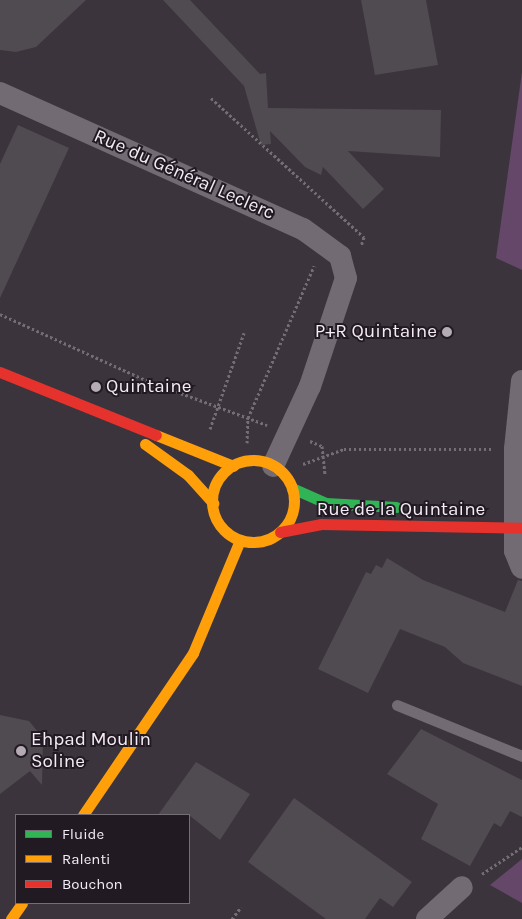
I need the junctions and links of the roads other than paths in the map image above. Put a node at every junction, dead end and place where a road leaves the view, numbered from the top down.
1 (0, 93) edge
2 (0, 372) edge
3 (522, 380) edge
4 (74, 400) junction
5 (233, 466) junction
6 (273, 466) junction
7 (292, 488) junction
8 (213, 503) junction
9 (411, 508) dead end
10 (515, 519) edge
11 (280, 532) junction
12 (240, 540) junction
13 (522, 568) edge
14 (397, 705) dead end
15 (522, 756) edge
16 (84, 814) edge
17 (462, 887) road end
18 (21, 904) edge
19 (11, 919) edge
20 (428, 919) edge

1 - 6 street, Rue du Général Leclerc
2 - 4 street
3 - 10 street
4 - 5 street
4 - 8 street
5 - 6 street
5 - 8 street
6 - 7 street
7 - 9 street, Rue de la Quintaine
7 - 11 street
8 - 12 street
10 - 11 street, Rue de la Quintaine
10 - 13 street
11 - 12 street
12 - 16 street
14 - 15 lane
17 - 20 street
18 - 19 street

